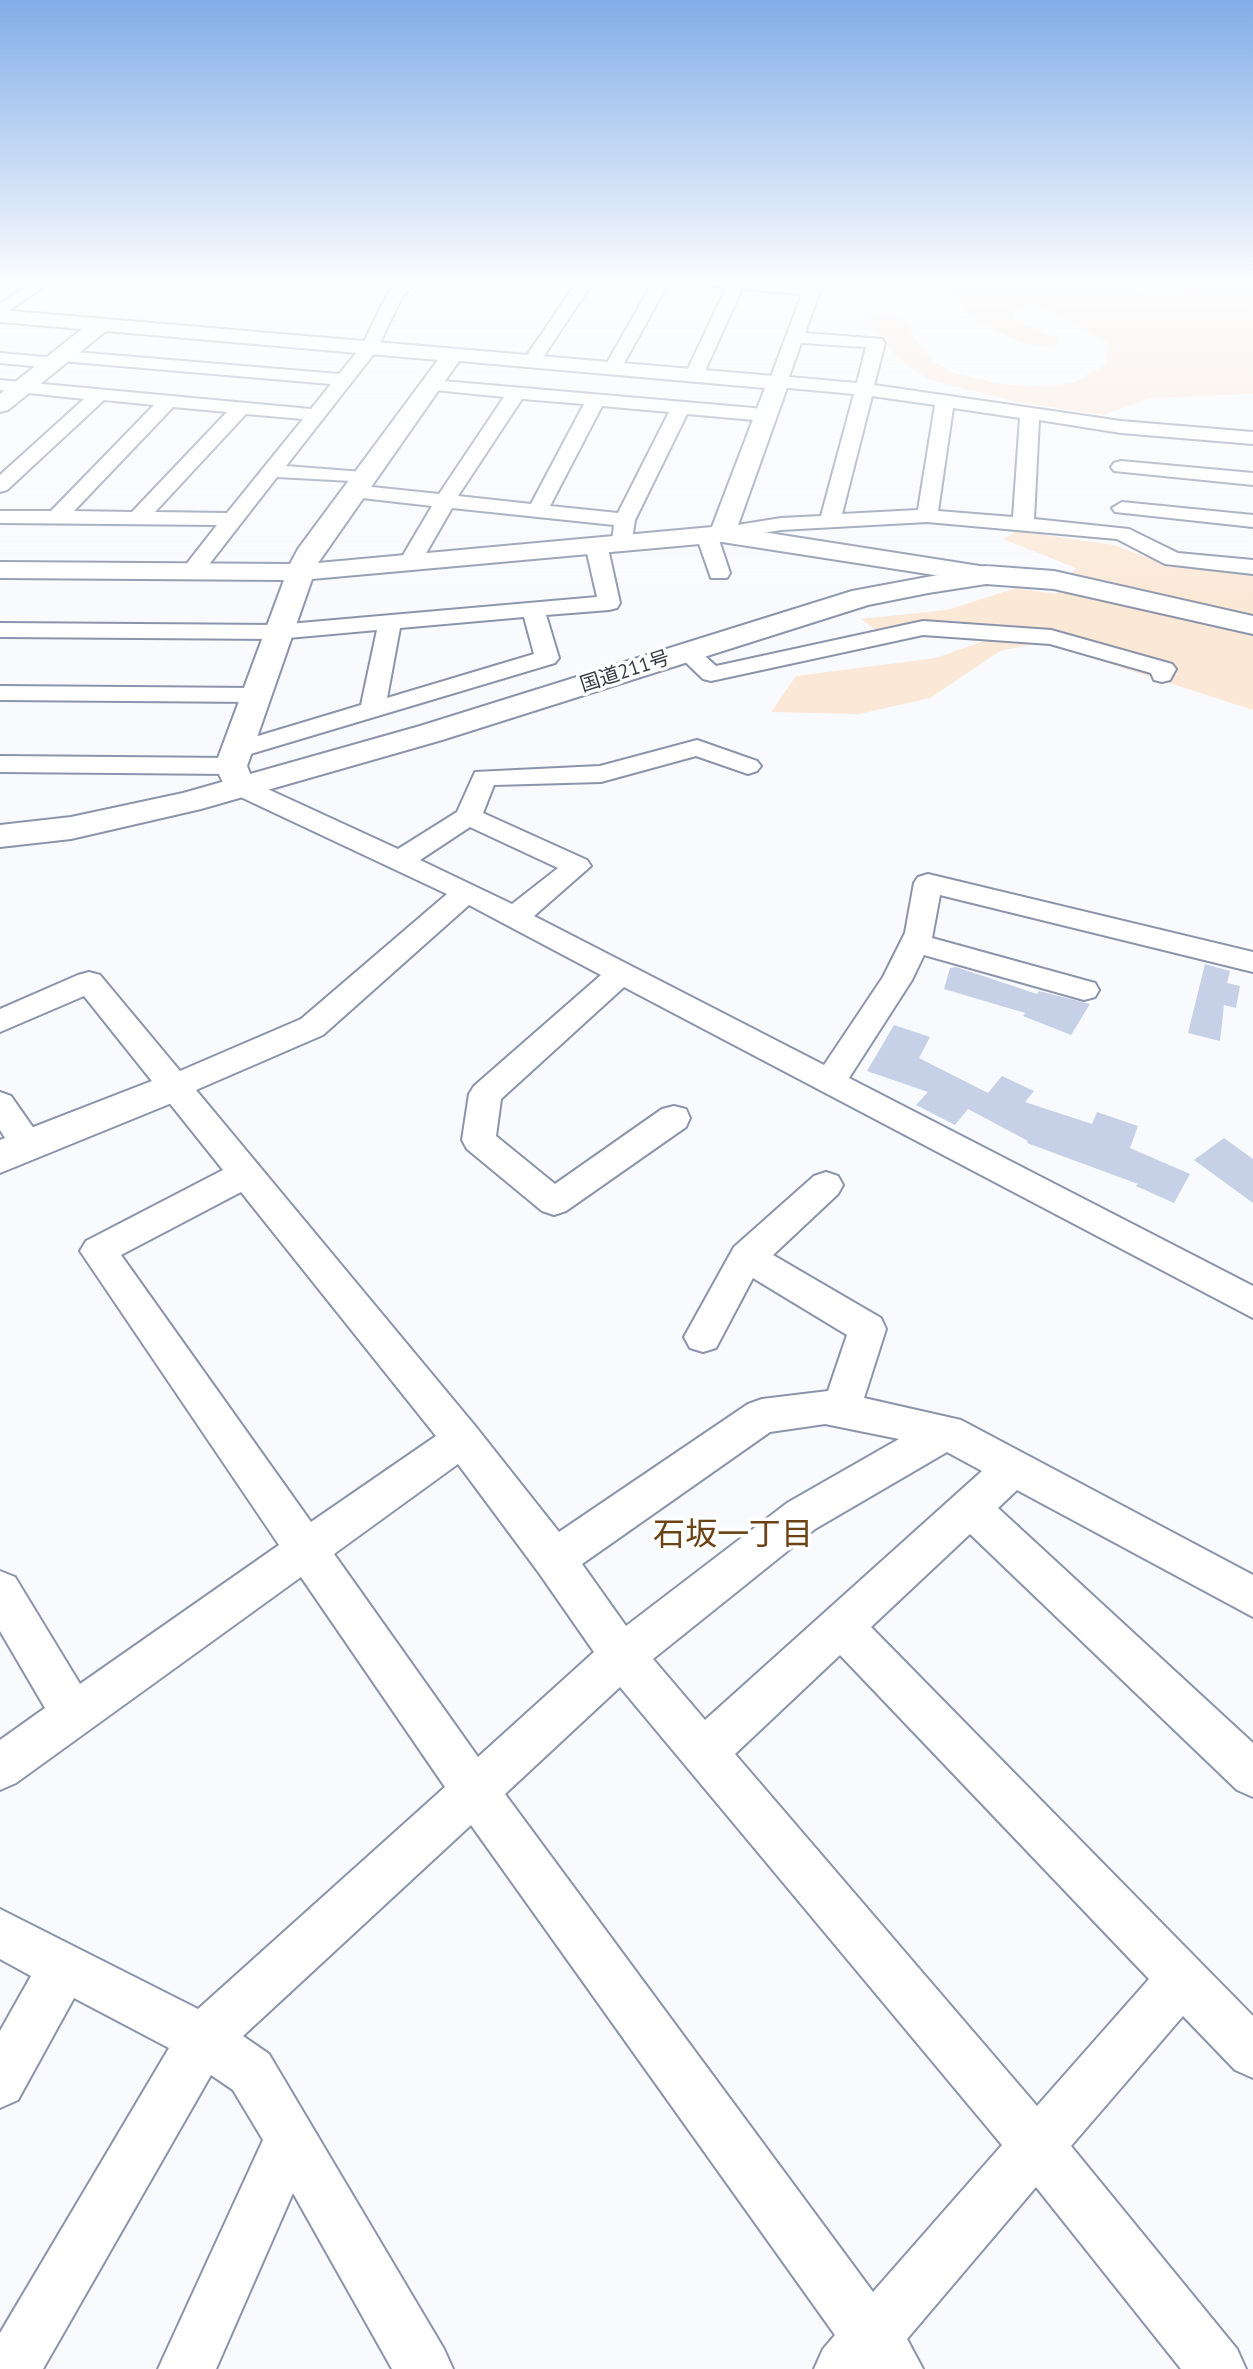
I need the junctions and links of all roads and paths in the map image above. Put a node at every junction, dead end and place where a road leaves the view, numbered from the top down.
1 (84, 393) edge
2 (333, 393) edge
3 (425, 393) edge
4 (511, 393) edge
5 (516, 393) junction
6 (774, 393) edge
7 (864, 393) edge
8 (889, 393) edge
9 (100, 394) junction
10 (596, 400) junction
11 (169, 401) junction
12 (945, 401) junction
13 (241, 408) junction
14 (680, 408) junction
15 (315, 415) junction
16 (765, 415) junction
17 (1030, 415) junction
18 (1121, 427) junction
19 (1253, 438) edge
20 (1121, 467) junction
21 (271, 471) junction
22 (1253, 479) edge
23 (358, 484) junction
24 (0, 486) edge
25 (445, 501) junction
26 (1122, 508) junction
27 (537, 511) junction
28 (927, 516) junction
29 (0, 517) edge
30 (56, 518) junction
31 (138, 518) junction
32 (233, 519) junction
33 (1253, 521) edge
34 (830, 522) junction
35 (1023, 524) junction
36 (624, 531) junction
37 (1122, 533) junction
38 (714, 535) junction
39 (596, 544) junction
40 (410, 562) junction
41 (1253, 567) edge
42 (0, 570) edge
43 (192, 571) junction
44 (303, 572) junction
45 (719, 573) dead end
46 (986, 575) junction
47 (533, 610) junction
48 (390, 622) junction
49 (1253, 625) edge
50 (0, 630) edge
51 (277, 632) junction
52 (687, 652) junction
53 (1162, 675) dead end
54 (0, 693) edge
55 (257, 695) junction
56 (372, 710) junction
57 (0, 764) edge
58 (748, 766) dead end
59 (236, 767) junction
60 (468, 816) junction
61 (0, 836) edge
62 (399, 861) junction
63 (466, 892) junction
64 (515, 917) junction
65 (915, 943) junction
66 (1253, 962) edge
67 (622, 973) junction
68 (1084, 990) dead end
69 (0, 1021) edge
70 (830, 1081) junction
71 (175, 1086) junction
72 (0, 1104) edge
73 (674, 1118) dead end
74 (13, 1151) edge
75 (247, 1173) junction
76 (826, 1185) dead end
77 (747, 1257) junction
78 (1253, 1303) edge
79 (703, 1337) dead end
80 (841, 1410) junction
81 (947, 1432) junction
82 (462, 1439) junction
83 (1013, 1468) junction
84 (969, 1507) junction
85 (308, 1548) junction
86 (554, 1559) junction
87 (0, 1591) edge
88 (1253, 1597) edge
89 (841, 1626) junction
90 (622, 1656) junction
91 (73, 1713) junction
92 (704, 1752) junction
93 (0, 1767) edge
94 (1253, 1774) edge
95 (475, 1791) junction
96 (0, 1933) edge
97 (64, 1966) junction
98 (1182, 1979) junction
99 (203, 2039) junction
100 (1253, 2052) edge
101 (0, 2082) edge
102 (291, 2137) junction
103 (1037, 2146) junction
104 (869, 2358) edge
105 (11, 2369) edge
106 (187, 2369) edge
107 (424, 2369) edge
108 (1217, 2369) edge

1 - 9 street
2 - 15 street
3 - 23 street
4 - 5 street
5 - 10 street
5 - 25 street
6 - 16 street
7 - 34 street
8 - 12 street
9 - 11 street
9 - 24 street
10 - 14 street
10 - 27 street
11 - 13 street
11 - 30 street
12 - 17 street
12 - 28 street
13 - 15 street
13 - 31 street
14 - 16 street
14 - 36 street
15 - 21 street
16 - 38 street
17 - 18 street
17 - 35 street
18 - 19 street
18 - 20 street
20 - 22 street
20 - 26 street
21 - 23 street
21 - 32 street
23 - 25 street
23 - 44 street
25 - 27 street
25 - 40 street
26 - 33 street
26 - 37 street
27 - 36 street
28 - 34 street
28 - 35 street
29 - 30 street
30 - 31 street
31 - 32 street
32 - 43 street
34 - 38 street
35 - 37 street
36 - 38 street
36 - 39 street
37 - 41 street
38 - 45 street
38 - 46 street
39 - 40 street
39 - 47 street
40 - 44 street
42 - 43 street
43 - 44 street
44 - 51 street
46 - 49 highway, 国道211号
46 - 52 highway, 国道211号
47 - 48 street
47 - 56 street
48 - 51 street
48 - 56 street
50 - 51 street
51 - 55 street
52 - 53 street
52 - 59 highway, 国道211号
54 - 55 street
55 - 59 street
56 - 59 street
57 - 59 street
58 - 60 street
59 - 61 highway, 国道211号
59 - 62 street
60 - 62 street
60 - 64 street
62 - 63 street
63 - 64 street
63 - 71 street
64 - 67 street
65 - 66 street
65 - 68 street
65 - 70 street
67 - 70 street
67 - 73 street
69 - 71 street
70 - 78 street
71 - 74 street
71 - 75 street
72 - 74 street
75 - 82 street
75 - 85 street
76 - 77 street
77 - 79 street
77 - 80 street
80 - 81 street
80 - 86 street
81 - 83 street
81 - 90 street
82 - 85 street
82 - 86 street
83 - 84 street
83 - 88 street
84 - 89 street
84 - 94 street
85 - 91 street
85 - 95 street
86 - 90 street
87 - 91 street
89 - 92 street
89 - 98 street
90 - 92 street
90 - 95 street
91 - 93 street
92 - 103 street
95 - 99 street
95 - 104 street
96 - 97 street
97 - 99 street
97 - 101 street
98 - 100 street
98 - 103 street
99 - 102 street
99 - 105 street
102 - 106 street
102 - 107 street
103 - 104 street
103 - 108 street

